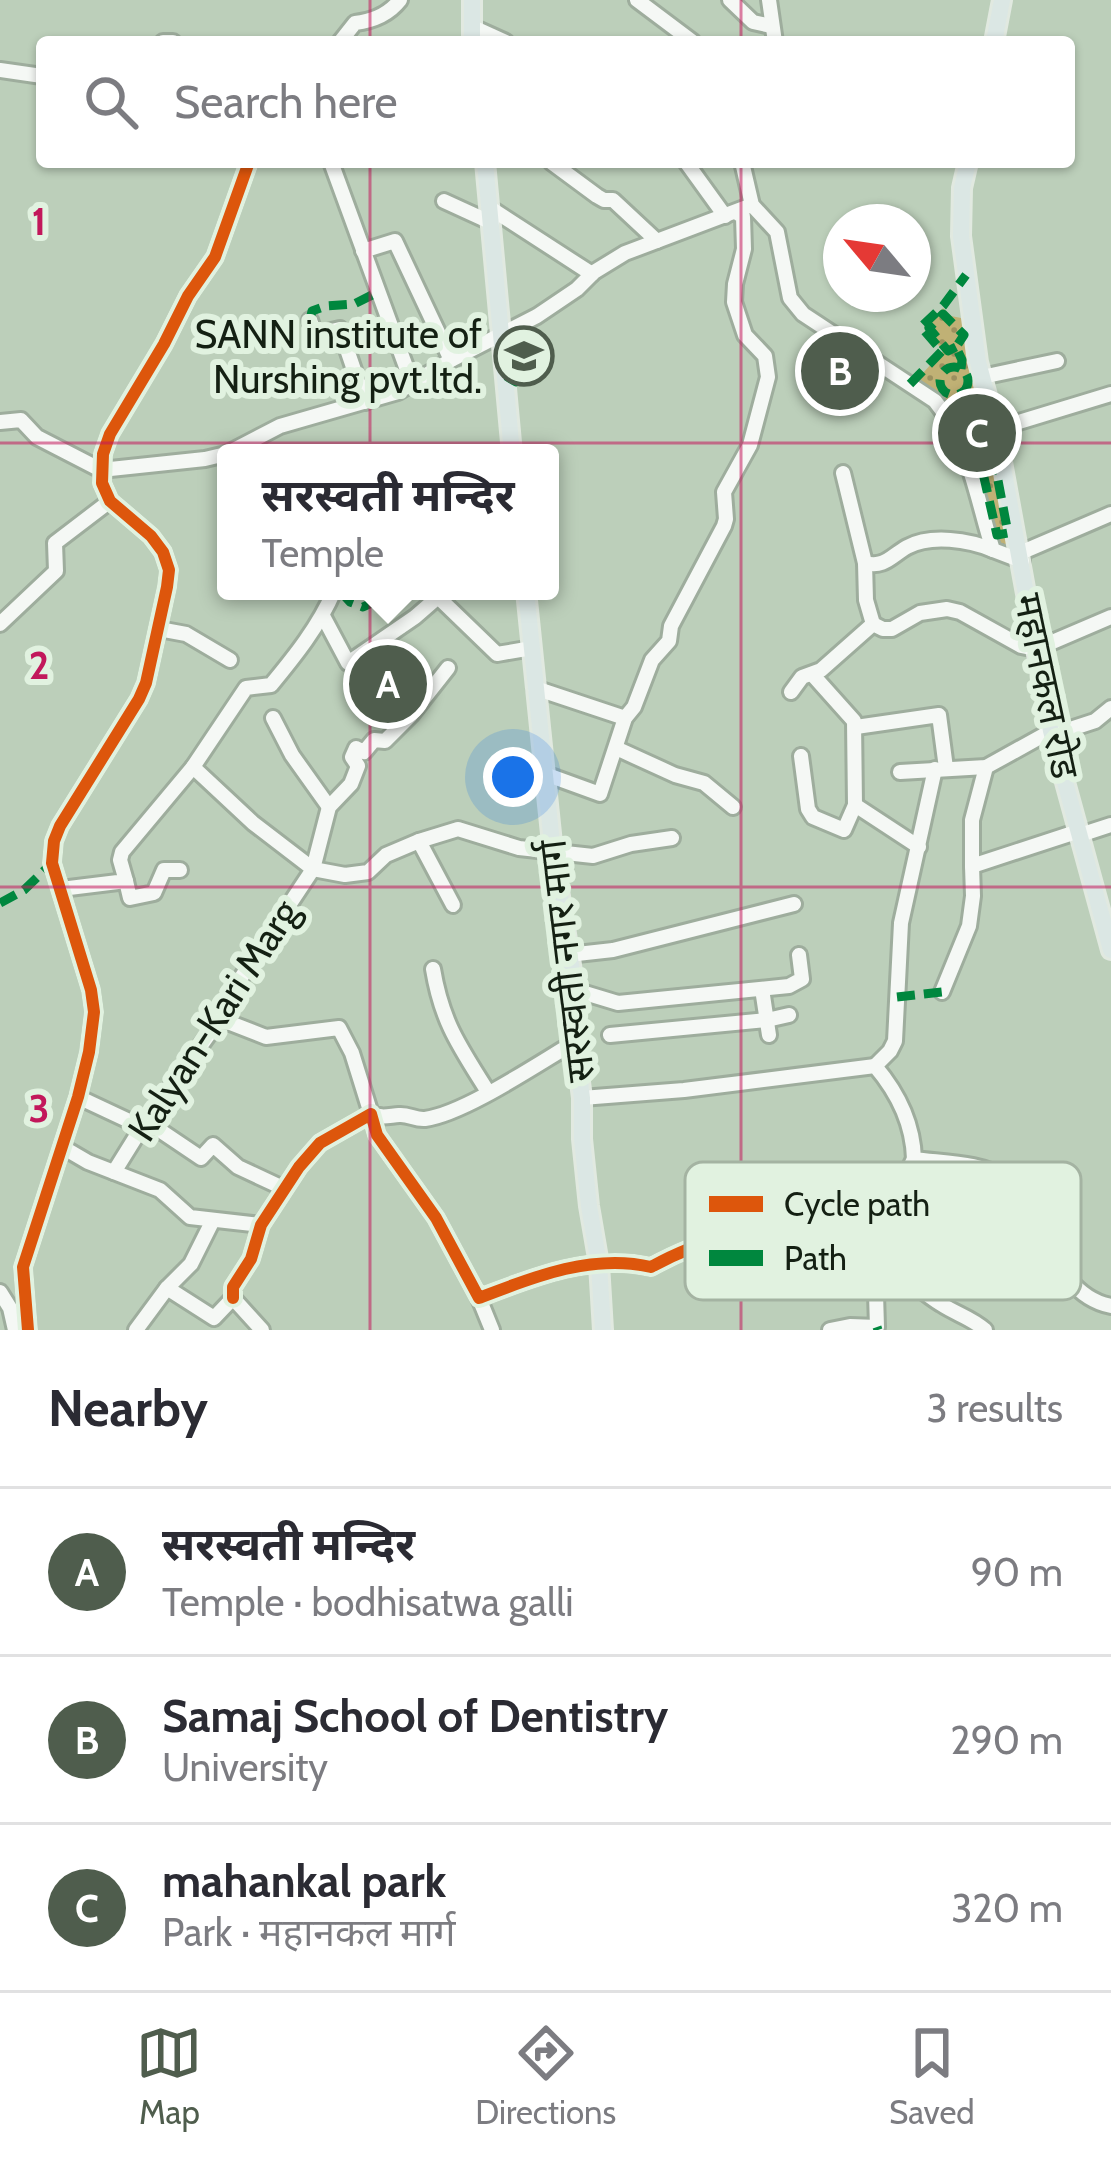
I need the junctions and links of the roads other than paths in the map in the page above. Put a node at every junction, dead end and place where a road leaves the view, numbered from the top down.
1 (400, 0) edge
2 (472, 0) edge
3 (637, 0) edge
4 (730, 0) edge
5 (769, 0) edge
6 (1002, 0) edge
7 (771, 26) junction
8 (473, 35) edge
9 (346, 36) edge
10 (685, 36) edge
11 (774, 36) edge
12 (995, 36) edge
13 (0, 70) edge
14 (36, 75) edge
15 (246, 168) edge
16 (333, 168) edge
17 (486, 168) edge
18 (559, 168) edge
19 (691, 168) edge
20 (743, 168) edge
21 (967, 168) edge
22 (445, 201) dead end
23 (752, 205) junction
24 (730, 214) junction
25 (491, 215) junction
26 (657, 241) junction
27 (363, 251) junction
28 (592, 274) junction
29 (310, 320) dead end
30 (502, 332) junction
31 (451, 360) junction
32 (1057, 361) dead end
33 (982, 367) junction
34 (412, 386) junction
35 (1111, 394) edge
36 (365, 402) junction
37 (0, 422) edge
38 (996, 429) junction
39 (246, 444) edge
40 (511, 444) edge
41 (217, 457) edge
42 (101, 470) junction
43 (843, 473) dead end
44 (110, 501) junction
45 (1111, 514) edge
46 (993, 550) junction
47 (1021, 557) junction
48 (865, 563) junction
49 (330, 600) edge
50 (435, 600) edge
51 (441, 600) edge
52 (527, 600) edge
53 (323, 616) junction
54 (1111, 617) edge
55 (873, 623) junction
56 (0, 624) edge
57 (158, 628) junction
58 (532, 648) junction
59 (1036, 649) junction
60 (230, 660) dead end
61 (448, 668) dead end
62 (812, 674) junction
63 (535, 688) junction
64 (791, 692) dead end
65 (1111, 708) edge
66 (273, 718) dead end
67 (626, 718) junction
68 (856, 728) junction
69 (1052, 733) junction
70 (616, 748) junction
71 (801, 757) dead end
72 (193, 767) junction
73 (986, 767) junction
74 (940, 769) junction
75 (900, 772) dead end
76 (545, 774) junction
77 (855, 805) junction
78 (329, 807) junction
79 (733, 807) dead end
80 (1111, 825) edge
81 (1079, 833) junction
82 (672, 838) dead end
83 (419, 841) junction
84 (919, 847) junction
85 (553, 853) junction
86 (972, 866) junction
87 (313, 869) junction
88 (180, 870) dead end
89 (126, 880) junction
90 (61, 889) junction
91 (794, 904) dead end
92 (453, 905) dead end
93 (1111, 950) edge
94 (799, 955) dead end
95 (568, 956) junction
96 (433, 969) dead end
97 (762, 989) junction
98 (575, 991) junction
99 (942, 992) dead end
100 (789, 1016) dead end
101 (220, 1019) junction
102 (768, 1028) junction
103 (610, 1035) dead end
104 (575, 1042) junction
105 (875, 1066) junction
106 (488, 1092) junction
107 (78, 1096) junction
108 (582, 1098) junction
109 (371, 1114) junction
110 (142, 1127) junction
111 (64, 1148) junction
112 (914, 1159) junction
113 (912, 1162) edge
114 (934, 1162) edge
115 (114, 1172) junction
116 (283, 1188) junction
117 (214, 1220) junction
118 (261, 1225) junction
119 (685, 1248) edge
120 (599, 1264) junction
121 (167, 1288) junction
122 (1081, 1289) edge
123 (0, 1292) edge
124 (233, 1298) junction
125 (478, 1298) junction
126 (876, 1300) edge
127 (936, 1300) edge
128 (1111, 1306) edge
129 (15, 1330) edge
130 (28, 1330) edge
131 (136, 1330) edge
132 (262, 1330) edge
133 (491, 1330) edge
134 (603, 1330) edge
135 (830, 1330) edge
136 (985, 1330) edge

1 - 9 street
2 - 8 main road
3 - 10 street
4 - 7 street
5 - 7 street
6 - 12 main road
7 - 11 street
13 - 14 street
15 - 42 street
16 - 27 street
17 - 25 main road
18 - 26 street
19 - 24 street
20 - 23 street
21 - 33 main road, महानकल रोड
22 - 25 street
23 - 24 street
23 - 46 street
24 - 26 street
24 - 67 street
25 - 28 street
25 - 30 main road
26 - 28 street
27 - 31 street
27 - 34 street
28 - 30 street
29 - 36 street
30 - 31 street
30 - 40 main road
31 - 34 street
32 - 33 street
33 - 38 main road, महानकल रोड
34 - 36 street
35 - 38 street
36 - 39 street
37 - 42 street
38 - 47 main road, महानकल रोड
41 - 42 street
42 - 44 street
43 - 48 street
44 - 56 street
44 - 57 street
45 - 47 street
46 - 47 street
46 - 48 street
47 - 59 main road, महानकल रोड
48 - 55 street
49 - 53 street
50 - 53 street
51 - 58 street
52 - 58 main road, सरस्वती नगर मार्ग
53 - 72 street
54 - 59 street
55 - 59 street
55 - 62 street
57 - 60 street
57 - 90 street
58 - 63 main road, सरस्वती नगर मार्ग
59 - 69 main road, महानकल रोड
61 - 78 street, Kalyan-Kari Marg
62 - 64 street
62 - 68 street
63 - 67 street
63 - 76 main road, सरस्वती नगर मार्ग
65 - 69 street
66 - 78 street
67 - 70 street
68 - 74 street
68 - 77 street
69 - 73 street
69 - 81 main road, महानकल रोड
70 - 76 street
70 - 79 street
71 - 77 street
72 - 87 street
72 - 89 street
73 - 74 street
73 - 86 street
74 - 75 street
74 - 84 street
76 - 85 main road, सरस्वती नगर मार्ग
77 - 84 street
78 - 87 street, Kalyan-Kari Marg
80 - 81 street
81 - 86 street
81 - 93 main road, महानकल रोड
82 - 85 street
83 - 85 street
83 - 87 street
83 - 92 street
84 - 105 street
85 - 95 main road, सरस्वती नगर मार्ग
86 - 99 street
87 - 101 street, Kalyan-Kari Marg
88 - 89 street
89 - 90 street
90 - 107 street
91 - 95 street
94 - 97 street
95 - 98 main road, सरस्वती नगर मार्ग
96 - 106 street
97 - 98 street
97 - 102 street
98 - 104 main road, सरस्वती नगर मार्ग
100 - 102 street
101 - 109 street
101 - 110 street, Kalyan-Kari Marg
102 - 103 street
104 - 106 street
104 - 108 main road, सरस्वती नगर मार्ग
105 - 108 street
105 - 112 street
106 - 109 street
107 - 110 street
107 - 111 street
108 - 120 main road, सरस्वती नगर मार्ग
109 - 116 street
109 - 125 street
110 - 115 street, Kalyan-Kari Marg
110 - 116 street
111 - 115 street
111 - 130 street
112 - 113 street
112 - 114 street
115 - 117 street
116 - 118 street
117 - 118 street
117 - 121 street
118 - 124 street
119 - 120 street
120 - 125 street
120 - 134 main road, सरस्वती नगर मार्ग
121 - 124 street
121 - 131 street
122 - 128 street
123 - 129 street
124 - 132 street
125 - 133 street
126 - 135 street
127 - 136 street

